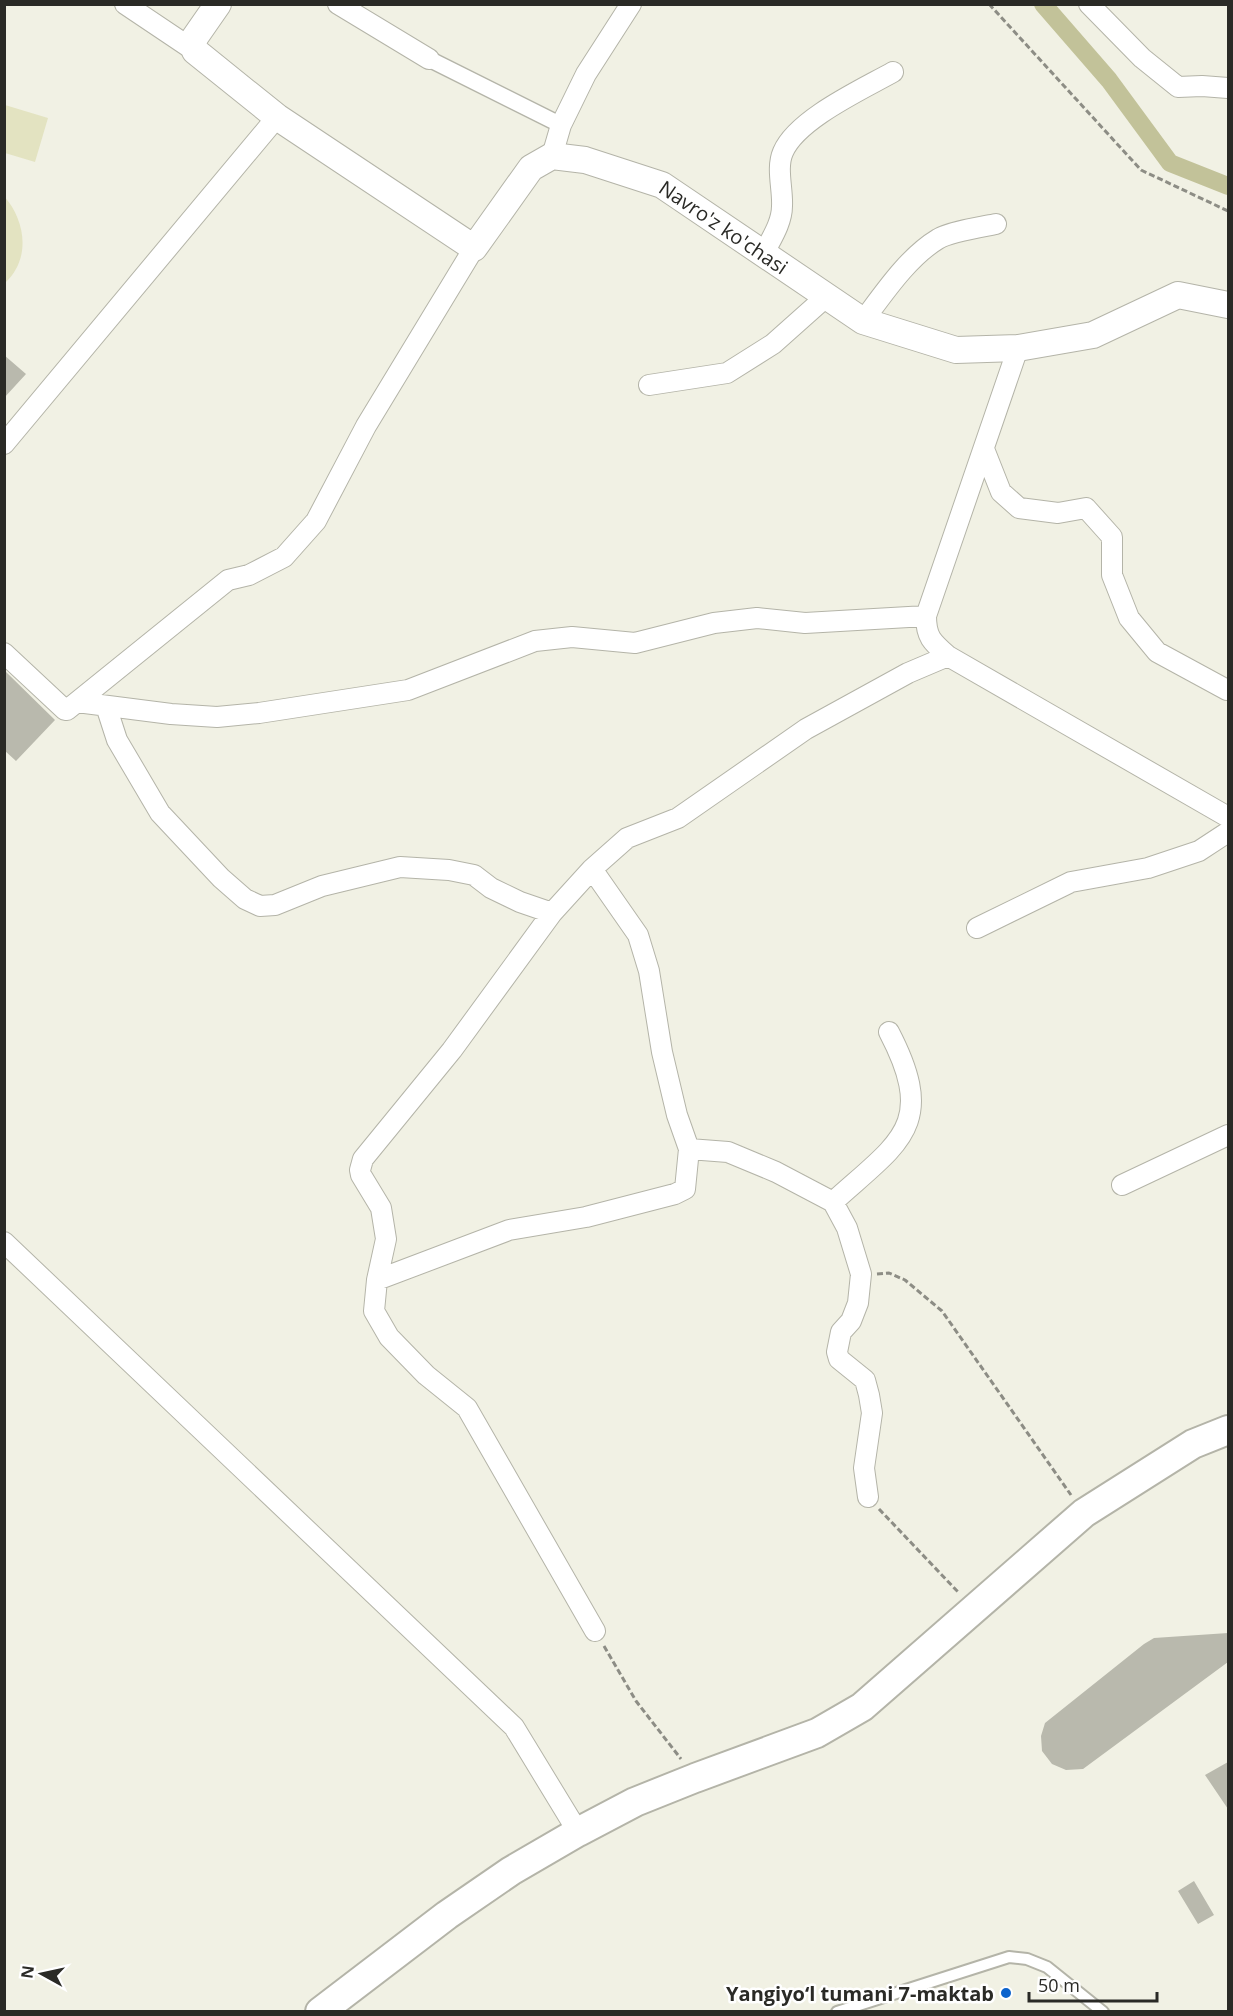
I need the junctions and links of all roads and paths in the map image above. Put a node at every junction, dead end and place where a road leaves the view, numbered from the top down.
1 (125, 4) edge
2 (218, 4) edge
3 (338, 4) edge
4 (631, 4) edge
5 (989, 4) edge
6 (1089, 4) edge
7 (195, 51) junction
8 (429, 59) joint
9 (893, 72) dead end
10 (1228, 88) edge
11 (277, 117) junction
12 (561, 125) junction
13 (552, 156) junction
14 (1228, 211) edge
15 (996, 224) dead end
16 (474, 248) junction
17 (764, 253) junction
18 (828, 295) junction
19 (1228, 305) edge
20 (863, 321) junction
21 (1018, 348) junction
22 (649, 386) dead end
23 (4, 444) edge
24 (984, 449) junction
25 (926, 616) junction
26 (4, 653) edge
27 (948, 656) junction
28 (1227, 690) dead end
29 (77, 702) junction
30 (106, 706) junction
31 (1228, 817) edge
32 (1228, 832) edge
33 (592, 869) junction
34 (552, 913) junction
35 (977, 928) dead end
36 (889, 1032) dead end
37 (1228, 1135) edge
38 (689, 1149) junction
39 (1122, 1185) dead end
40 (833, 1202) junction
41 (4, 1242) edge
42 (861, 1274) junction
43 (377, 1280) junction
44 (1228, 1430) edge
45 (867, 1497) joint
46 (1084, 1513) junction
47 (974, 1608) junction
48 (595, 1631) joint
49 (695, 1778) junction
50 (578, 1832) junction
51 (320, 2012) edge
52 (837, 2012) edge
53 (1103, 2012) edge

1 - 7 street
2 - 7 street
3 - 8 street
4 - 12 street
5 - 14 path
6 - 10 street
7 - 11 street
8 - 12 street
9 - 17 street
11 - 16 street
11 - 23 street
12 - 13 street
13 - 16 street
13 - 17 street, Navro'z ko'chasi
15 - 20 street
16 - 29 street
17 - 18 street, Navro'z ko'chasi
18 - 20 street, Navro'z ko'chasi
18 - 22 street
19 - 21 street, Navro'z ko'chasi
20 - 21 street, Navro'z ko'chasi
21 - 24 street
24 - 25 street
24 - 28 street
25 - 27 street
25 - 30 street
26 - 29 street
27 - 31 street
27 - 33 street
29 - 30 street
30 - 34 street
32 - 35 street
33 - 34 street
33 - 38 street
34 - 43 street
36 - 40 street
37 - 39 street
38 - 40 street
38 - 43 street
40 - 42 street
41 - 50 street
42 - 45 street
42 - 46 path
43 - 48 street
44 - 46 main road
45 - 47 path
46 - 47 main road
47 - 49 main road
48 - 49 path
49 - 50 main road
50 - 51 main road
52 - 53 lane

